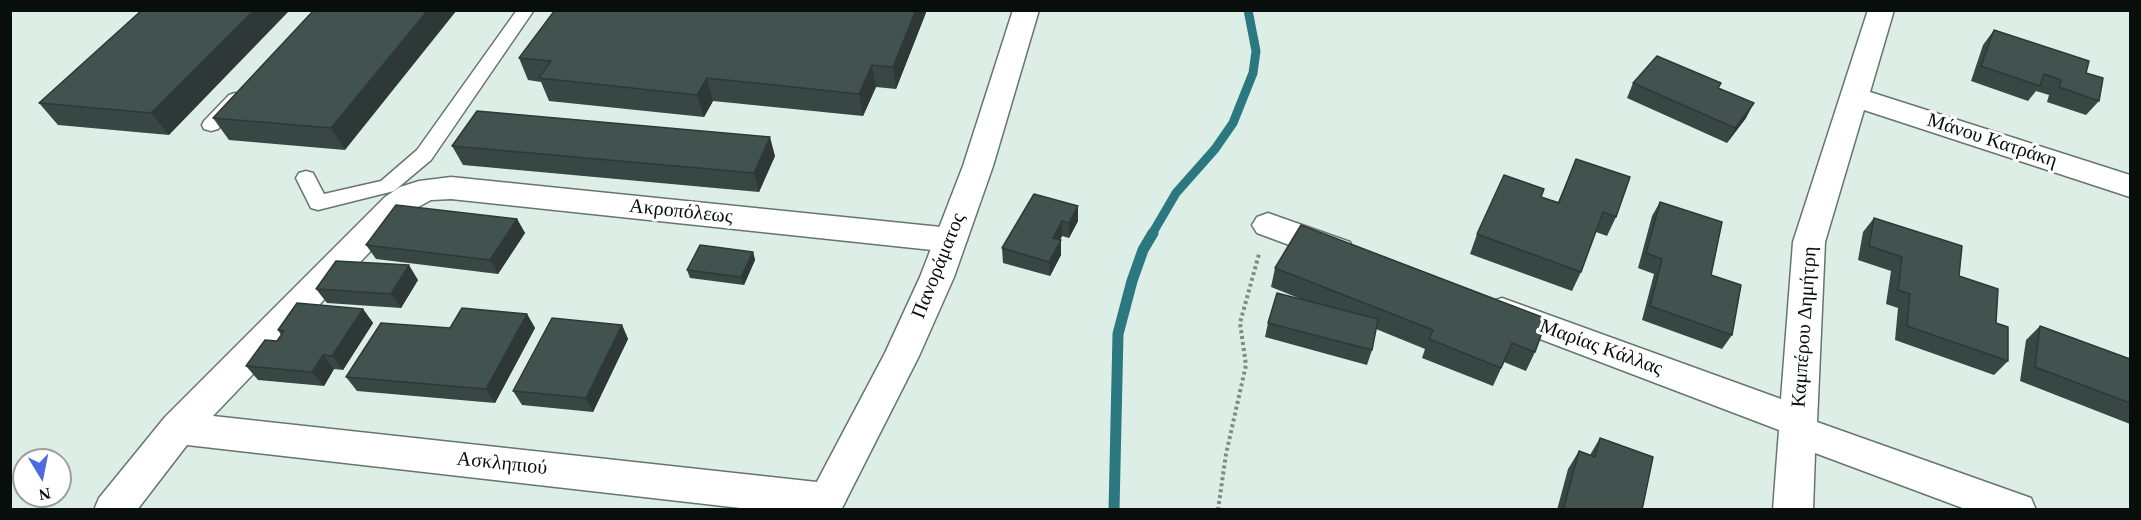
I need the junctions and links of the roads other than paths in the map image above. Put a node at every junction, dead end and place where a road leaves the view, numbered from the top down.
1 (526, 10) edge
2 (1026, 10) edge
3 (1881, 10) edge
4 (248, 84) edge
5 (1854, 97) junction
6 (210, 125) dead end
7 (306, 178) dead end
8 (2130, 186) edge
9 (1268, 225) road end
10 (951, 240) junction
11 (1367, 262) edge
12 (1478, 302) edge
13 (1798, 426) junction
14 (178, 428) junction
15 (824, 505) edge
16 (113, 510) edge
17 (1793, 510) edge
18 (2018, 510) edge

1 - 7 lane
2 - 10 street, Πανοράματος
3 - 5 street, Καμπέρου Δημήτρη
4 - 6 lane
5 - 8 street, Μάνου Κατράκη
5 - 13 street, Καμπέρου Δημήτρη
9 - 11 street
10 - 14 street, Ακροπόλεως
10 - 15 street, Πανοράματος
12 - 13 street, Μαρίας Κάλλας
13 - 17 street, Καμπέρου Δημήτρη
13 - 18 street, Μαρίας Κάλλας
14 - 15 street, Ασκληπιού
14 - 16 street

